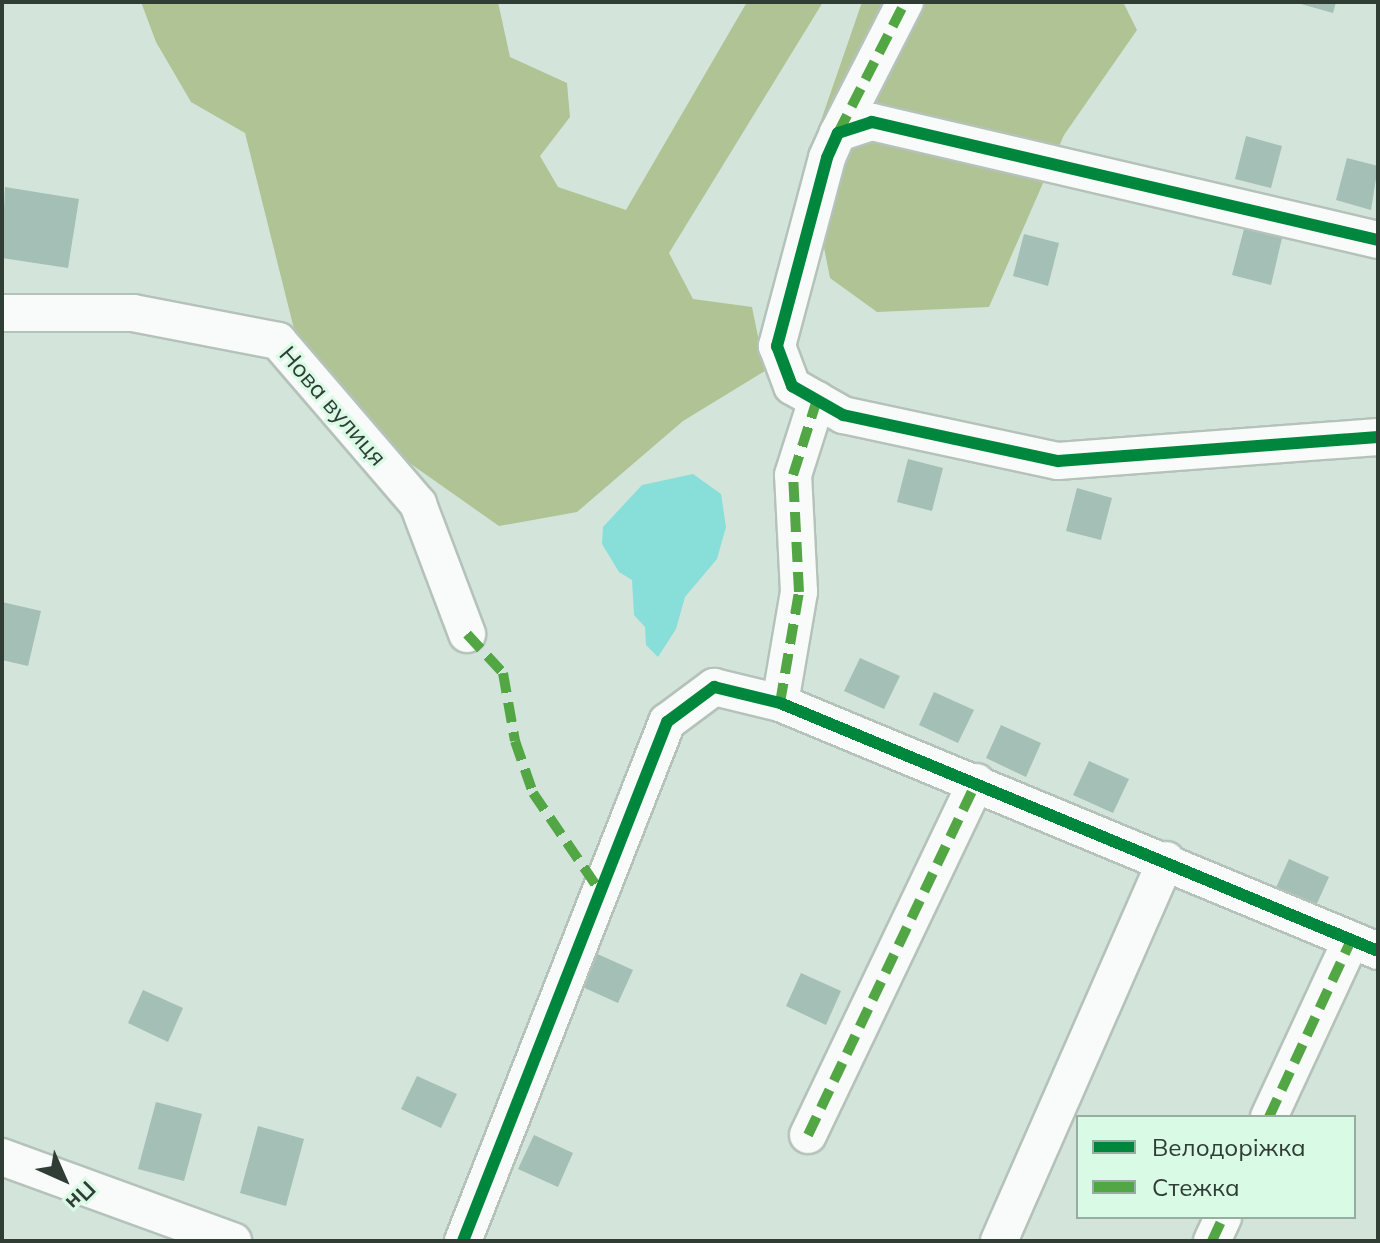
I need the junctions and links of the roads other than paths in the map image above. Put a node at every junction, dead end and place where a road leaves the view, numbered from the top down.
1 (905, 2) edge
2 (838, 133) junction
3 (1378, 240) edge
4 (2, 313) edge
5 (817, 400) junction
6 (1378, 437) edge
7 (467, 634) dead end
8 (780, 703) junction
9 (976, 782) junction
10 (1166, 860) junction
11 (1365, 946) edge
12 (1270, 1115) edge
13 (808, 1135) dead end
14 (2, 1157) edge
15 (1222, 1219) edge
16 (233, 1241) edge
17 (463, 1241) edge
18 (999, 1241) edge
19 (1212, 1241) edge

1 - 2 street
2 - 3 street
2 - 5 street
4 - 7 street, Нова вулиця
5 - 6 street
5 - 8 street
8 - 9 street
8 - 17 street
9 - 10 street
9 - 13 street
10 - 11 street
10 - 18 street
11 - 12 street
14 - 16 street
15 - 19 street

